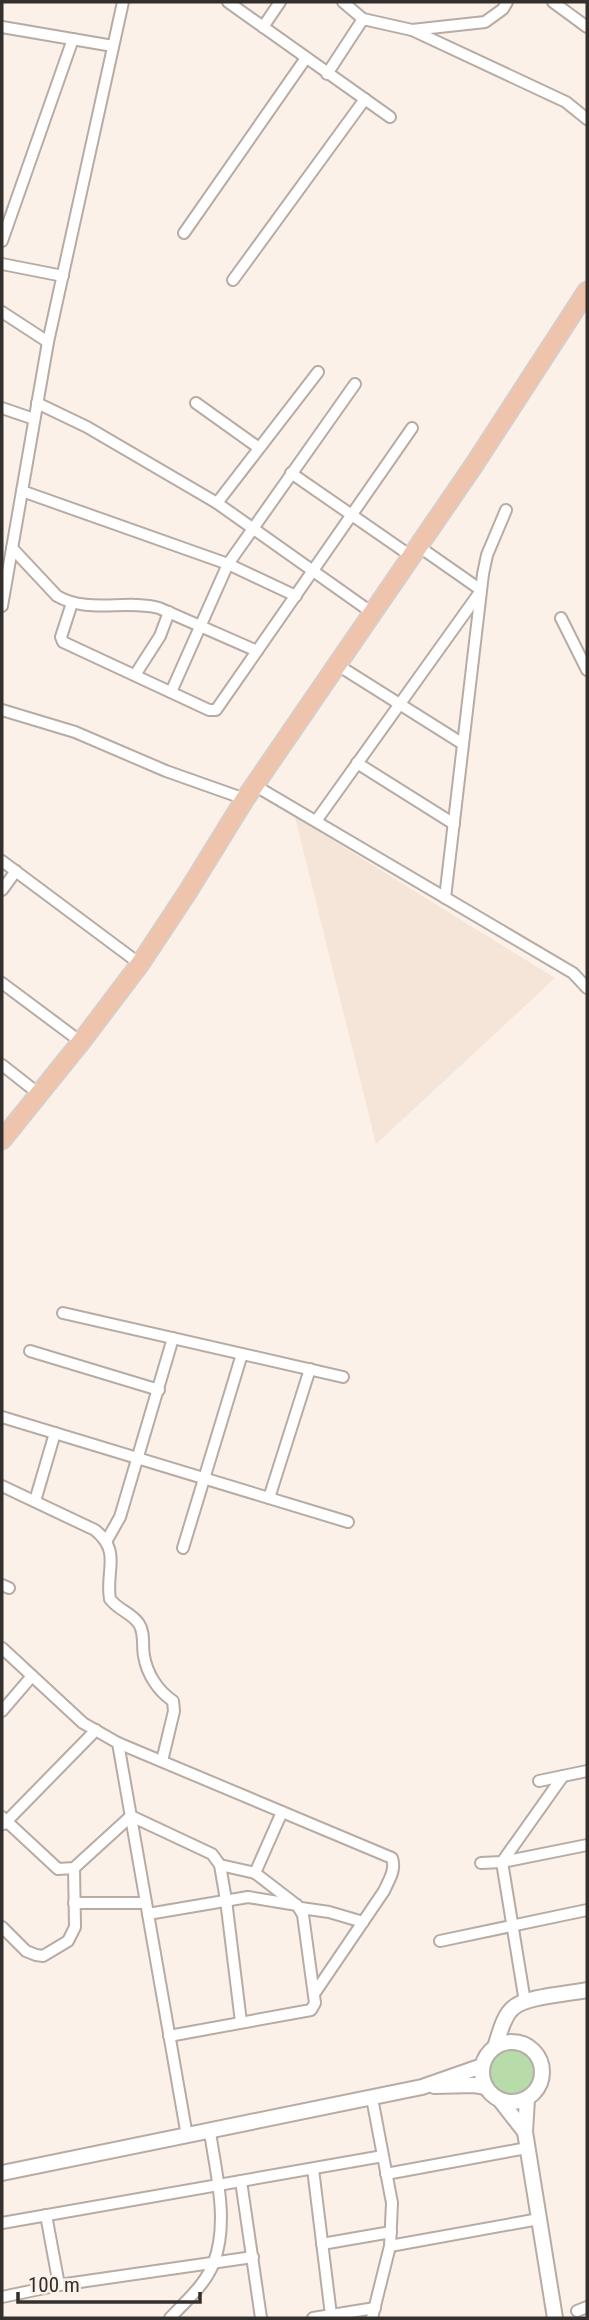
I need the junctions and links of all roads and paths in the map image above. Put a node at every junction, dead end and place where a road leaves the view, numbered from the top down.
1 (123, 2) edge
2 (228, 2) edge
3 (280, 2) edge
4 (507, 2) edge
5 (553, 2) edge
6 (347, 3) edge
7 (363, 19) junction
8 (2, 27) edge
9 (263, 27) junction
10 (587, 27) edge
11 (412, 30) junction
12 (73, 39) junction
13 (113, 46) junction
14 (306, 58) junction
15 (327, 74) junction
16 (365, 99) junction
17 (390, 117) dead end
18 (587, 119) edge
19 (184, 233) dead end
20 (2, 241) edge
21 (2, 264) edge
22 (63, 276) junction
23 (233, 280) dead end
24 (587, 291) edge
25 (2, 312) edge
26 (48, 342) junction
27 (318, 372) dead end
28 (355, 384) dead end
29 (37, 402) junction
30 (196, 403) dead end
31 (2, 408) edge
32 (34, 419) junction
33 (412, 428) dead end
34 (259, 448) junction
35 (291, 473) junction
36 (22, 491) junction
37 (217, 503) junction
38 (506, 510) dead end
39 (352, 515) junction
40 (252, 528) junction
41 (12, 548) junction
42 (414, 551) junction
43 (228, 564) junction
44 (313, 571) junction
45 (481, 590) junction
46 (296, 596) junction
47 (72, 603) junction
48 (2, 606) edge
49 (169, 612) junction
50 (371, 612) junction
51 (561, 618) dead end
52 (199, 626) junction
53 (257, 651) junction
54 (336, 664) junction
55 (587, 670) edge
56 (135, 675) junction
57 (171, 692) junction
58 (399, 704) junction
59 (2, 710) edge
60 (463, 744) junction
61 (357, 763) junction
62 (249, 792) junction
63 (316, 821) junction
64 (454, 824) junction
65 (2, 861) edge
66 (16, 871) junction
67 (2, 890) edge
68 (445, 898) junction
69 (140, 964) junction
70 (573, 974) junction
71 (587, 976) edge
72 (2, 983) edge
73 (587, 988) edge
74 (81, 1042) junction
75 (2, 1065) edge
76 (39, 1094) junction
77 (2, 1140) edge
78 (63, 1313) dead end
79 (173, 1338) junction
80 (30, 1351) dead end
81 (242, 1354) junction
82 (310, 1369) junction
83 (343, 1377) dead end
84 (159, 1390) junction
85 (2, 1417) edge
86 (54, 1433) junction
87 (139, 1459) junction
88 (204, 1478) junction
89 (2, 1486) edge
90 (270, 1498) junction
91 (35, 1501) junction
92 (348, 1521) dead end
93 (107, 1539) junction
94 (183, 1548) dead end
95 (2, 1648) edge
96 (32, 1676) junction
97 (2, 1711) edge
98 (96, 1730) junction
99 (118, 1743) junction
100 (162, 1761) junction
101 (587, 1771) edge
102 (563, 1776) junction
103 (538, 1781) dead end
104 (282, 1812) junction
105 (131, 1816) junction
106 (3, 1822) edge
107 (587, 1845) edge
108 (502, 1862) junction
109 (481, 1864) dead end
110 (220, 1865) junction
111 (74, 1868) junction
112 (255, 1873) junction
113 (226, 1900) junction
114 (74, 1903) junction
115 (299, 1907) junction
116 (147, 1909) junction
117 (587, 1910) edge
118 (363, 1922) junction
119 (2, 1927) edge
120 (512, 1928) junction
121 (440, 1941) dead end
122 (587, 1990) edge
123 (314, 1994) junction
124 (525, 2002) junction
125 (507, 2015) junction
126 (241, 2022) junction
127 (169, 2036) junction
128 (519, 2043) junction
129 (495, 2048) junction
130 (482, 2066) junction
131 (422, 2087) junction
132 (486, 2087) junction
133 (372, 2098) junction
134 (527, 2099) junction
135 (500, 2100) junction
136 (210, 2132) junction
137 (525, 2132) junction
138 (187, 2136) junction
139 (527, 2148) junction
140 (383, 2156) junction
141 (313, 2169) junction
142 (2, 2173) edge
143 (386, 2174) junction
144 (241, 2181) junction
145 (218, 2184) junction
146 (46, 2215) junction
147 (539, 2219) junction
148 (2, 2223) edge
149 (391, 2232) junction
150 (322, 2244) junction
151 (390, 2246) junction
152 (253, 2257) junction
153 (213, 2264) junction
154 (59, 2285) junction
155 (2, 2297) edge
156 (374, 2313) edge
157 (331, 2315) junction
158 (170, 2318) edge
159 (261, 2318) edge
160 (313, 2318) edge
161 (555, 2318) edge

1 - 13 street
2 - 9 street
3 - 9 street
4 - 11 street
5 - 10 street
6 - 7 street
7 - 11 street
7 - 15 street
8 - 12 street
9 - 14 street
11 - 18 street
12 - 13 street
12 - 20 street
13 - 22 street
14 - 15 street
14 - 19 street
15 - 16 street
16 - 17 street
16 - 23 street
21 - 22 street
22 - 26 street
24 - 42 main road
25 - 26 street
26 - 29 street
27 - 34 street
28 - 35 street
29 - 32 street
29 - 37 street
30 - 34 street
31 - 32 street
32 - 36 street
33 - 39 street
34 - 37 street
35 - 39 street
35 - 40 street
36 - 41 street
36 - 43 street
37 - 40 street
38 - 45 street
39 - 42 street
39 - 44 street
40 - 43 street
40 - 44 street
41 - 47 street
41 - 48 street
42 - 45 street
42 - 50 main road
43 - 46 street
43 - 52 street
44 - 46 street
44 - 50 street
45 - 58 street
45 - 60 street
46 - 53 street
47 - 49 street
47 - 56 street
49 - 52 street
49 - 56 street
50 - 54 main road
51 - 55 street
52 - 53 street
52 - 57 street
53 - 57 street
54 - 58 street
54 - 62 main road
56 - 57 street
58 - 60 street
58 - 61 street
59 - 62 street
60 - 64 street
61 - 63 street
61 - 64 street
62 - 63 street
62 - 69 main road
63 - 68 street
64 - 68 street
65 - 66 street
66 - 67 street
66 - 69 street
68 - 70 street
69 - 74 main road
70 - 71 street
70 - 73 street
72 - 74 street
74 - 76 main road
75 - 76 street
76 - 77 main road
78 - 79 street
79 - 81 street
79 - 84 street
80 - 84 street
81 - 82 street
81 - 88 street
82 - 83 street
82 - 90 street
84 - 87 street
85 - 86 street
86 - 87 street
86 - 91 street
87 - 88 street
87 - 93 street
88 - 90 street
88 - 94 street
89 - 91 street
90 - 92 street
91 - 93 street
93 - 100 street
95 - 96 street
96 - 97 street
96 - 98 street
98 - 99 street
98 - 106 street
99 - 100 street
99 - 105 street
100 - 104 street
101 - 102 street
102 - 103 street
102 - 108 street
104 - 112 street
104 - 118 street
105 - 110 street
105 - 111 street
105 - 116 street
106 - 111 street
107 - 108 street
108 - 109 street
108 - 120 street
110 - 112 street
110 - 113 street
111 - 114 street
112 - 115 street
113 - 115 street
113 - 116 street
113 - 126 street
114 - 116 street
114 - 119 street
115 - 118 street
115 - 123 street
116 - 127 street
117 - 120 street
118 - 123 street
120 - 121 street
120 - 124 street
122 - 124 street
123 - 126 street
124 - 125 street
125 - 128 street
125 - 129 street
126 - 127 street
127 - 138 street
128 - 129 street
128 - 134 street
129 - 130 street
130 - 131 street
130 - 132 street
131 - 132 street
131 - 133 street
132 - 135 street
133 - 136 street
133 - 140 street
134 - 135 street
134 - 137 street
135 - 137 street
136 - 138 street
136 - 145 street
137 - 139 street
138 - 142 street
139 - 143 street
139 - 147 street
140 - 141 street
140 - 143 street
141 - 144 street
141 - 150 street
143 - 149 street
144 - 145 street
144 - 152 street
145 - 146 street
145 - 153 street
146 - 148 street
146 - 154 street
147 - 151 street
147 - 161 street
149 - 150 street
149 - 151 street
150 - 157 street
151 - 156 street
152 - 153 street
152 - 159 street
153 - 154 street
153 - 158 street
154 - 155 street
156 - 157 street
157 - 160 street

